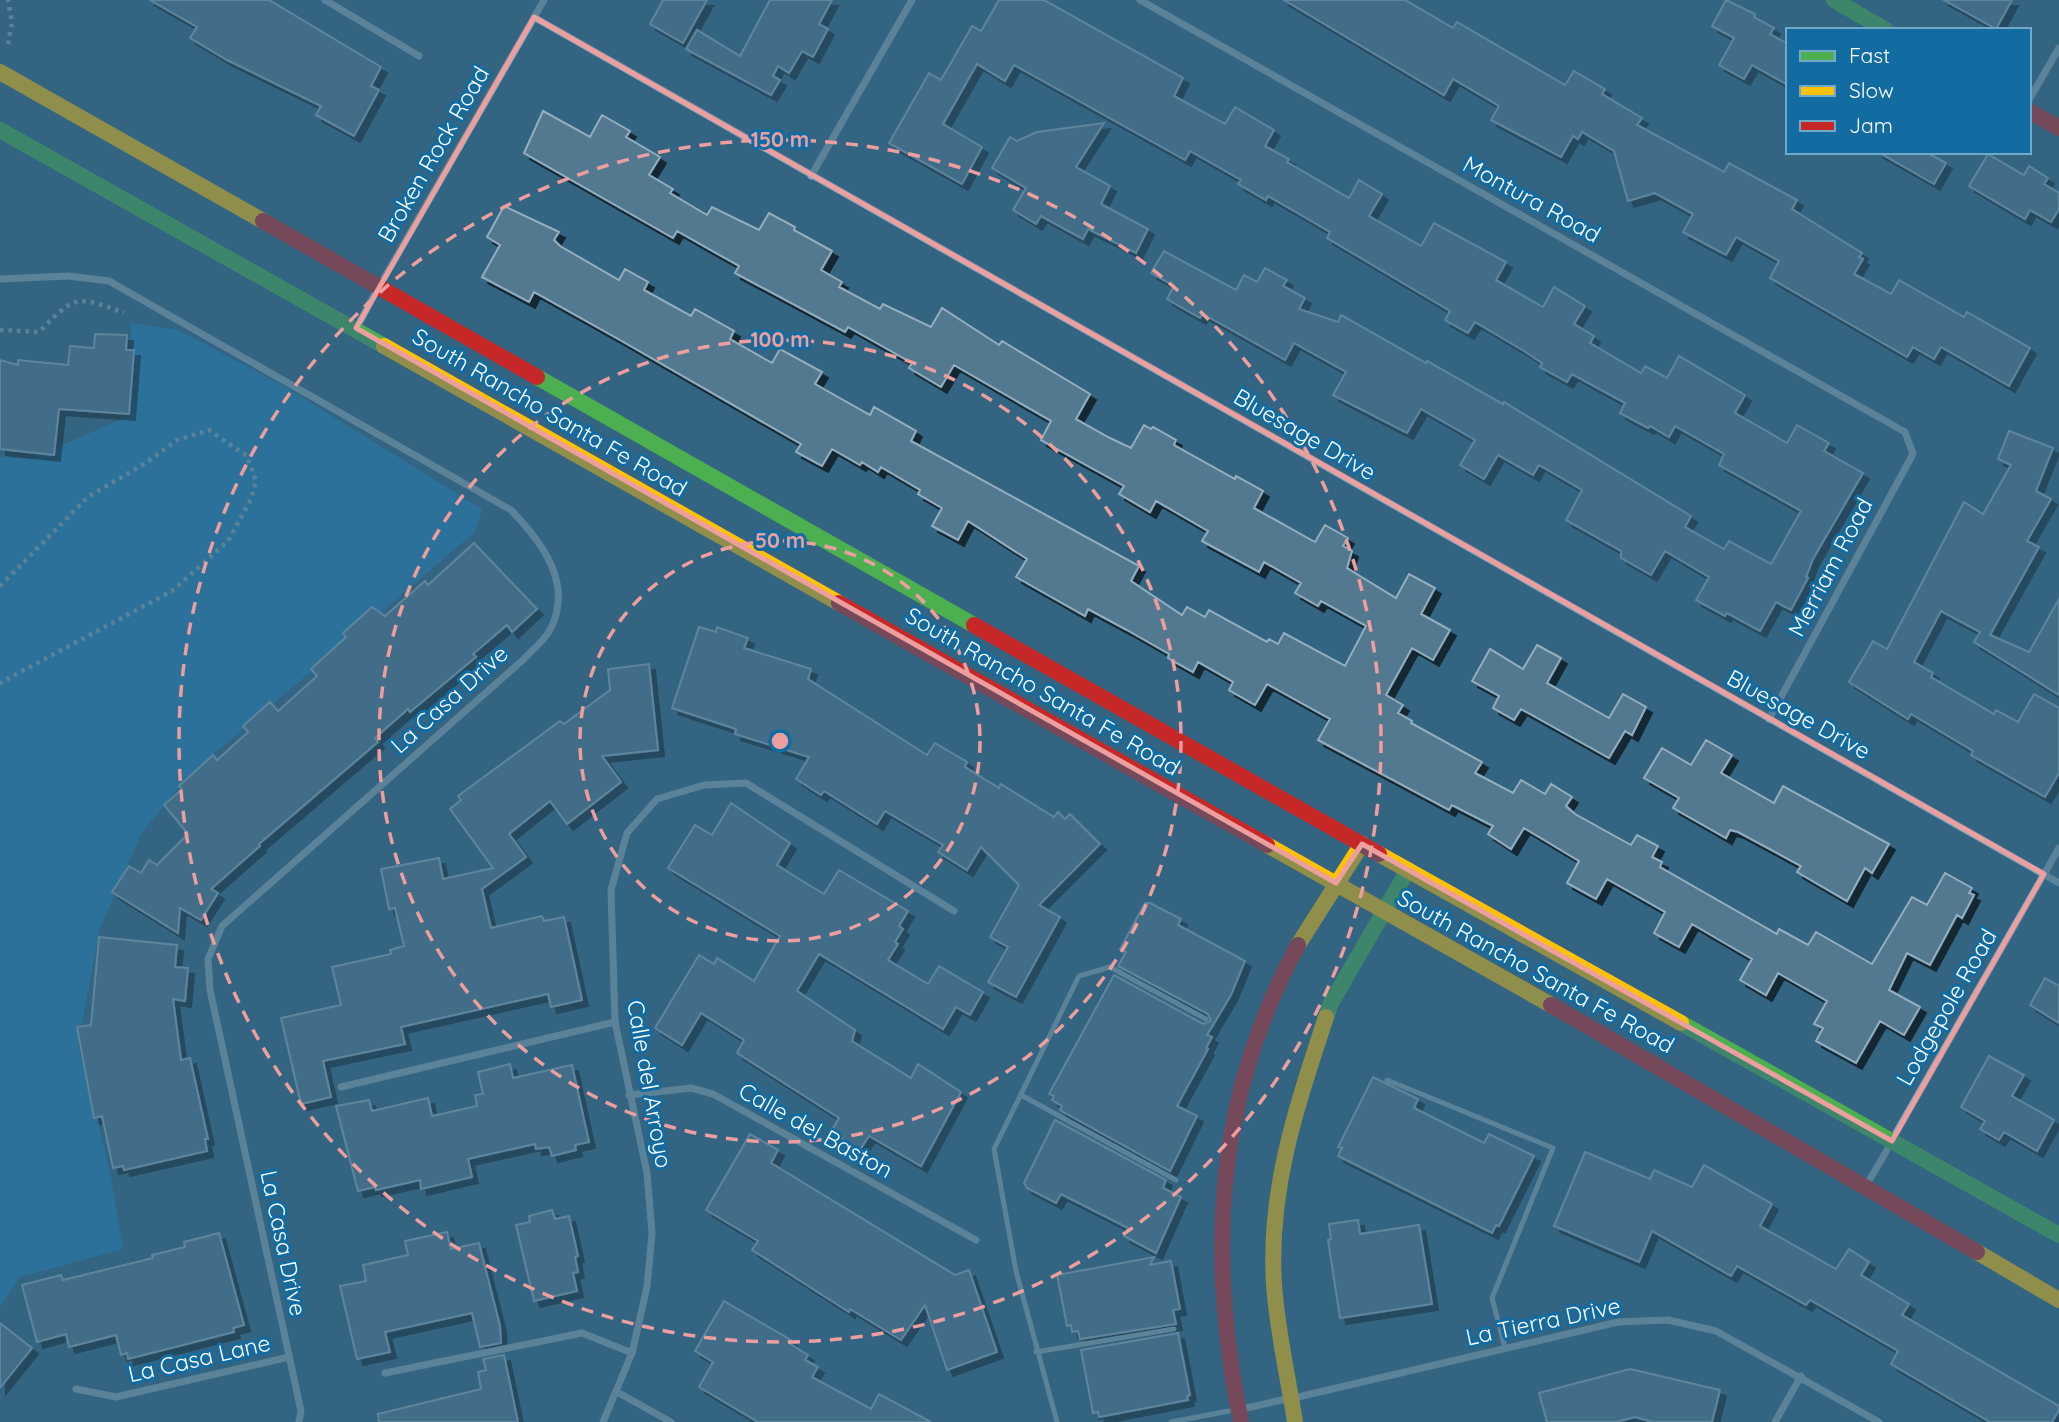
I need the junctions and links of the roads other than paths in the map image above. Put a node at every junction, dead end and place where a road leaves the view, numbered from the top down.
1 (325, 0) edge
2 (544, 0) edge
3 (912, 0) edge
4 (1140, 0) edge
5 (1834, 0) edge
6 (534, 17) junction
7 (1883, 28) edge
8 (2059, 48) edge
9 (419, 56) dead end
10 (0, 72) edge
11 (2031, 97) edge
12 (2031, 112) edge
13 (2059, 128) edge
14 (0, 130) edge
15 (811, 176) junction
16 (0, 279) edge
17 (380, 286) junction
18 (356, 328) junction
19 (1905, 432) joint
20 (1769, 719) junction
21 (1362, 844) junction
22 (2059, 848) edge
23 (1408, 870) junction
24 (2044, 874) junction
25 (1335, 883) junction
26 (2059, 883) edge
27 (954, 911) dead end
28 (1386, 912) junction
29 (1206, 1019) dead end
30 (615, 1022) junction
31 (1387, 1080) dead end
32 (341, 1087) dead end
33 (629, 1095) junction
34 (1021, 1095) junction
35 (1892, 1141) junction
36 (1176, 1180) dead end
37 (1866, 1186) junction
38 (2059, 1235) edge
39 (976, 1240) dead end
40 (2059, 1300) edge
41 (1174, 1329) dead end
42 (1504, 1348) junction
43 (1036, 1352) junction
44 (632, 1353) junction
45 (289, 1357) junction
46 (386, 1373) dead end
47 (1801, 1376) junction
48 (76, 1389) dead end
49 (617, 1392) junction
50 (1290, 1398) junction
51 (1239, 1416) edge
52 (299, 1422) edge
53 (603, 1422) edge
54 (671, 1422) edge
55 (1057, 1422) edge
56 (1171, 1422) edge
57 (1295, 1422) edge
58 (1774, 1422) edge
59 (1880, 1422) edge

1 - 9 street
2 - 6 street, Broken Rock Road
3 - 15 street
4 - 19 street, Montura Road
5 - 7 main road
6 - 15 street, Bluesage Drive
6 - 17 street, Broken Rock Road
8 - 11 street
10 - 17 main road, South Rancho Santa Fe Road
12 - 13 main road
14 - 18 main road, South Rancho Santa Fe Road
15 - 20 street, Bluesage Drive
16 - 45 street, La Casa Drive
17 - 18 street, Broken Rock Road
17 - 21 main road, South Rancho Santa Fe Road
18 - 25 main road, South Rancho Santa Fe Road
19 - 20 street, Merriam Road
20 - 24 street, Bluesage Drive
21 - 23 main road, South Rancho Santa Fe Road
21 - 25 main road
22 - 24 street, Lodgepole Road
23 - 28 main road
23 - 35 main road, South Rancho Santa Fe Road
24 - 26 street, Bluesage Drive
24 - 35 street, Lodgepole Road
25 - 28 main road, South Rancho Santa Fe Road
25 - 51 main road
27 - 30 street, Calle del Arroyo
28 - 37 main road, South Rancho Santa Fe Road
28 - 50 main road
29 - 34 lane
30 - 32 street
30 - 33 street, Calle del Arroyo
31 - 42 lane
33 - 39 street, Calle del Baston
33 - 44 street, Calle del Arroyo
34 - 36 lane
34 - 43 lane
35 - 37 street, Lodgepole Road
35 - 38 main road, South Rancho Santa Fe Road
37 - 40 main road, South Rancho Santa Fe Road
41 - 43 lane
42 - 47 street, La Tierra Drive
42 - 50 street, La Tierra Drive
43 - 55 lane
44 - 46 street
44 - 49 street, Calle del Arroyo
45 - 48 street, La Casa Lane
45 - 52 street, La Casa Drive
47 - 58 street
47 - 59 street, La Tierra Drive
49 - 53 street, Calle del Arroyo
49 - 54 street
50 - 51 street, La Tierra Drive
50 - 57 main road
51 - 56 lane

